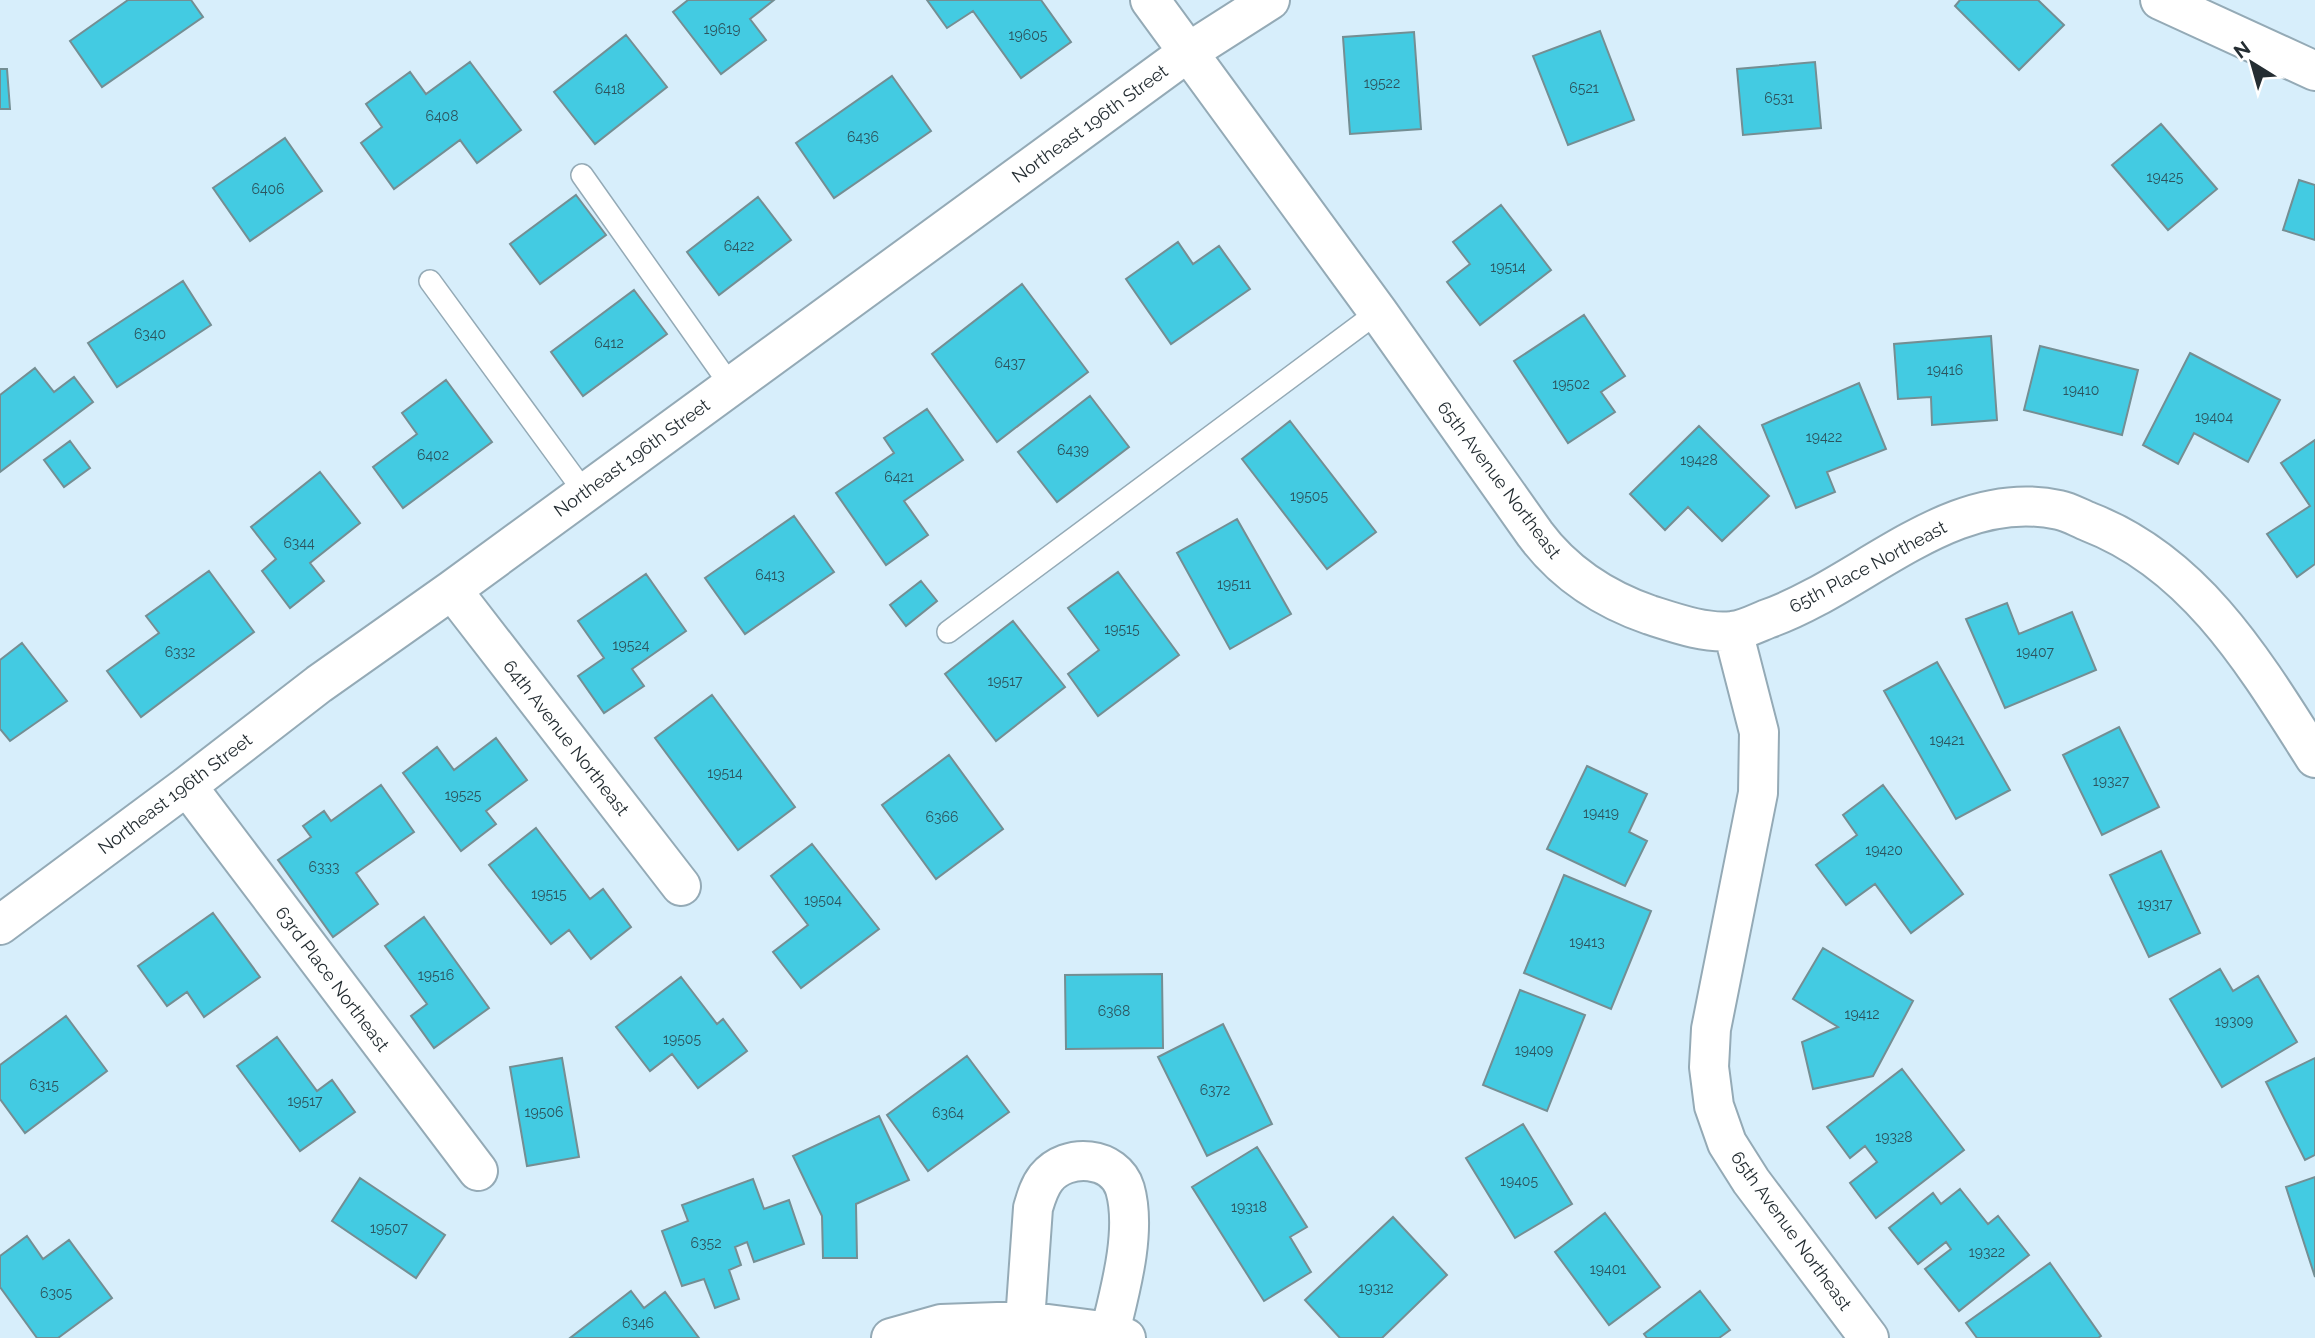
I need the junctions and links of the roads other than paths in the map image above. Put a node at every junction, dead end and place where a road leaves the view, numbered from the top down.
1 (1150, 0) edge
2 (1270, 0) edge
3 (2160, 0) edge
4 (1187, 53) junction
5 (2315, 71) edge
6 (582, 175) dead end
7 (430, 281) dead end
8 (1378, 312) junction
9 (731, 386) junction
10 (585, 493) junction
11 (452, 590) junction
12 (1733, 631) junction
13 (948, 632) dead end
14 (2315, 758) edge
15 (187, 786) junction
16 (681, 886) dead end
17 (0, 925) edge
18 (478, 1171) dead end
19 (1025, 1321) junction
20 (1118, 1335) edge
21 (891, 1338) edge
22 (1869, 1338) edge

1 - 4 street, 65th Avenue Northeast
2 - 4 street, Northeast 196th Street
3 - 5 street
4 - 8 street, 65th Avenue Northeast
4 - 9 street, Northeast 196th Street
6 - 9 lane
7 - 10 lane
8 - 12 street, 65th Avenue Northeast
8 - 13 lane
9 - 10 street, Northeast 196th Street
10 - 11 street, Northeast 196th Street
11 - 15 street, Northeast 196th Street
11 - 16 street, 64th Avenue Northeast
12 - 14 street, 65th Place Northeast
12 - 22 street, 65th Avenue Northeast
15 - 17 street, Northeast 196th Street
15 - 18 street, 63rd Place Northeast
19 - 20 street
19 - 20 street
19 - 21 street

